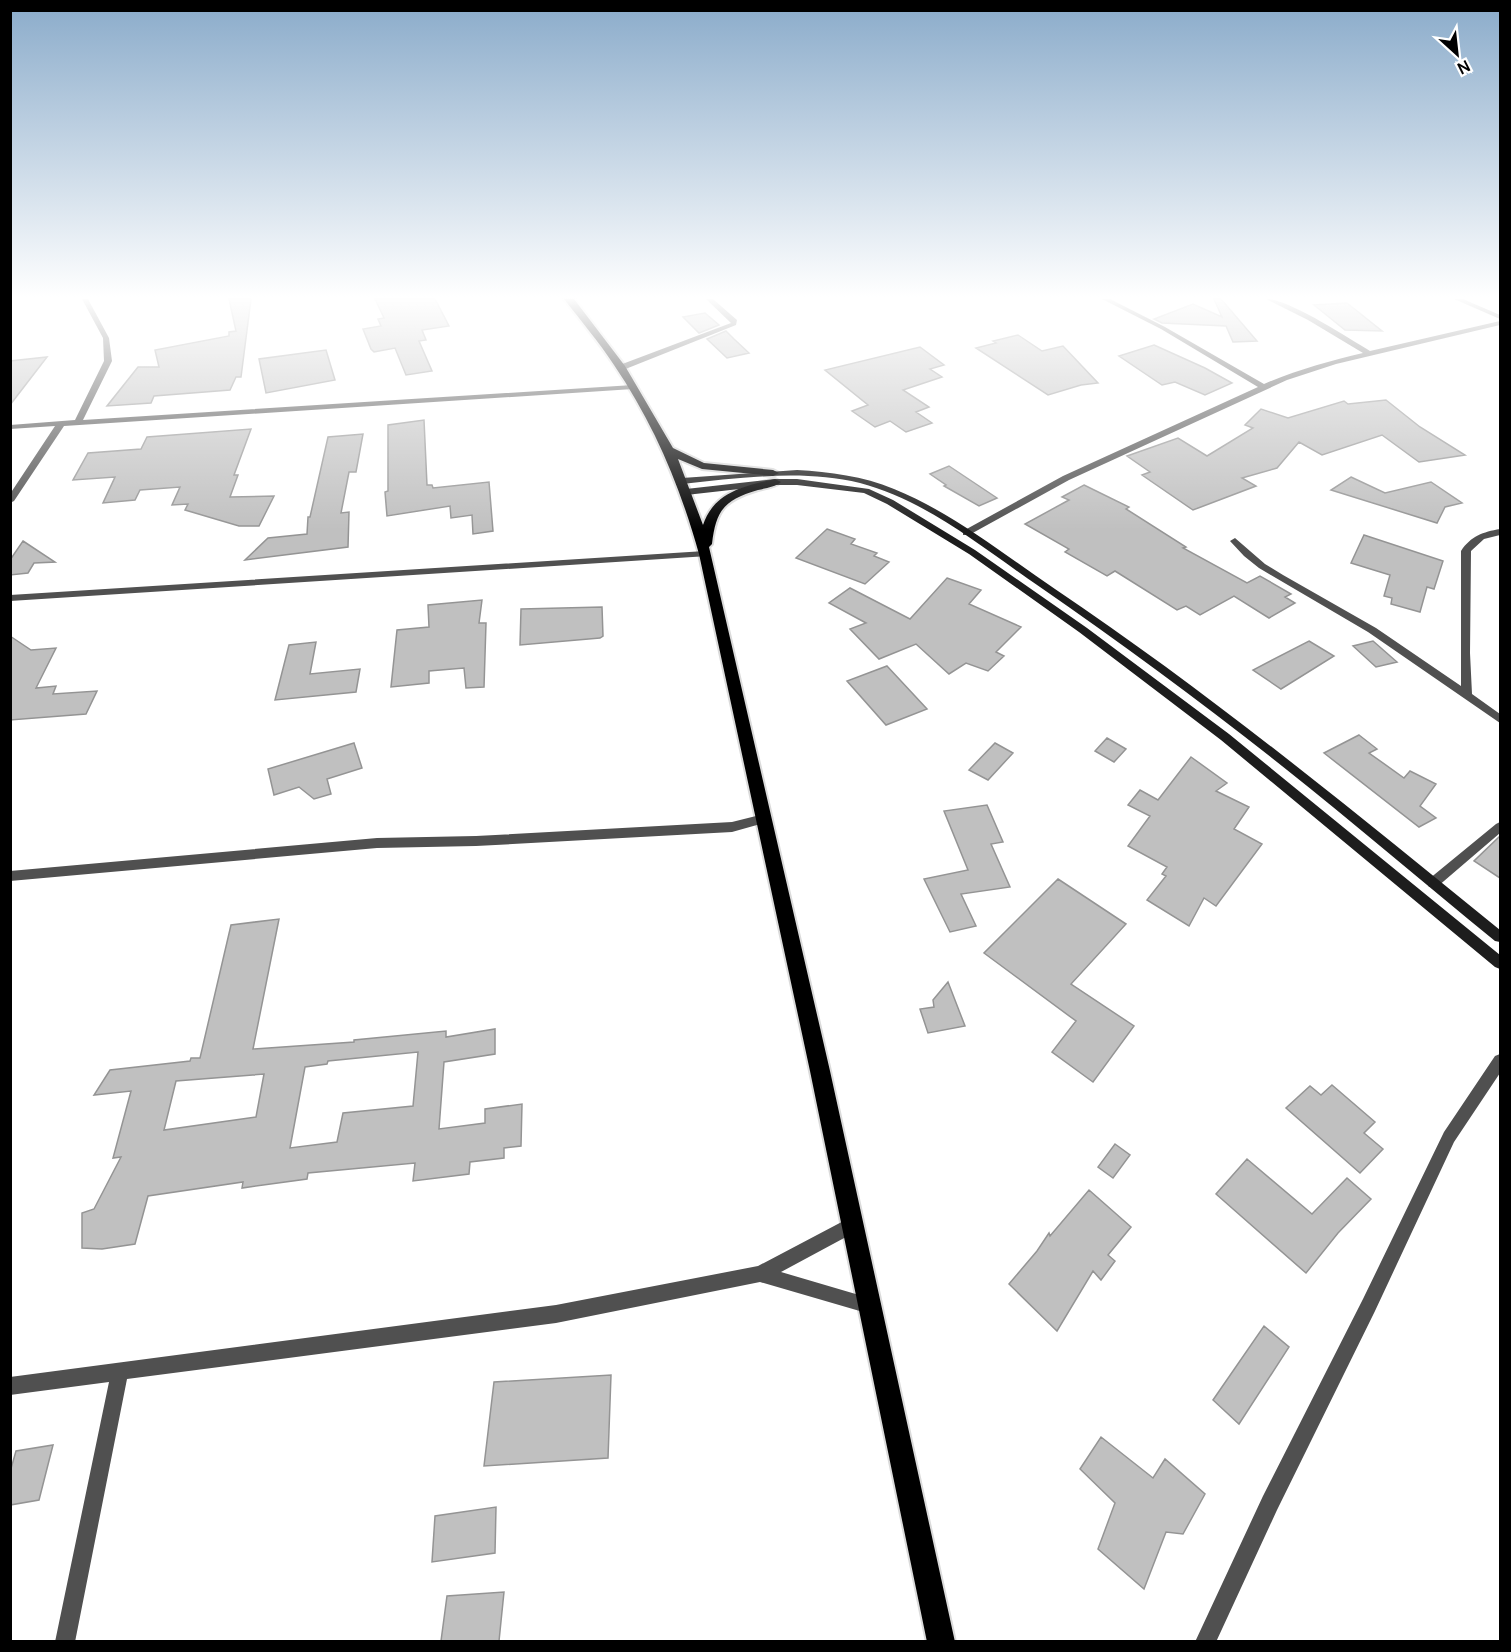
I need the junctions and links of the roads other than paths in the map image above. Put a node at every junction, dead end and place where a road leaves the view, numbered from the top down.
1 (101, 376) edge
2 (626, 376) edge
3 (1246, 376) edge
4 (1293, 376) edge
5 (633, 387) junction
6 (1264, 387) junction
7 (61, 424) junction
8 (77, 424) junction
9 (10, 427) edge
10 (668, 450) junction
11 (774, 477) junction
12 (684, 486) junction
13 (10, 501) edge
14 (1500, 532) edge
15 (966, 533) junction
16 (1235, 541) dead end
17 (705, 554) junction
18 (10, 598) edge
19 (1467, 696) junction
20 (1500, 719) edge
21 (764, 819) junction
22 (1500, 827) edge
23 (10, 876) edge
24 (1433, 883) junction
25 (1500, 937) edge
26 (1500, 963) edge
27 (1500, 1061) edge
28 (853, 1224) junction
29 (760, 1274) junction
30 (870, 1306) junction
31 (119, 1374) junction
32 (10, 1386) edge
33 (65, 1641) edge
34 (940, 1641) edge
35 (1205, 1641) edge

1 - 8 street
2 - 5 highway
3 - 6 street
4 - 6 street
5 - 8 street
5 - 10 highway
6 - 15 street
7 - 8 street
7 - 9 street
7 - 13 street
10 - 11 highway
10 - 12 highway
11 - 12 main road
11 - 15 main road
11 - 17 highway
11 - 26 main road
12 - 17 highway
14 - 19 street
15 - 24 main road
16 - 19 street
17 - 18 street
17 - 21 highway
19 - 20 street
21 - 23 street
21 - 28 highway
22 - 24 street
24 - 25 main road
27 - 35 street
28 - 29 street
28 - 30 highway
29 - 30 street
29 - 31 street
30 - 34 highway
31 - 32 street
31 - 33 street

